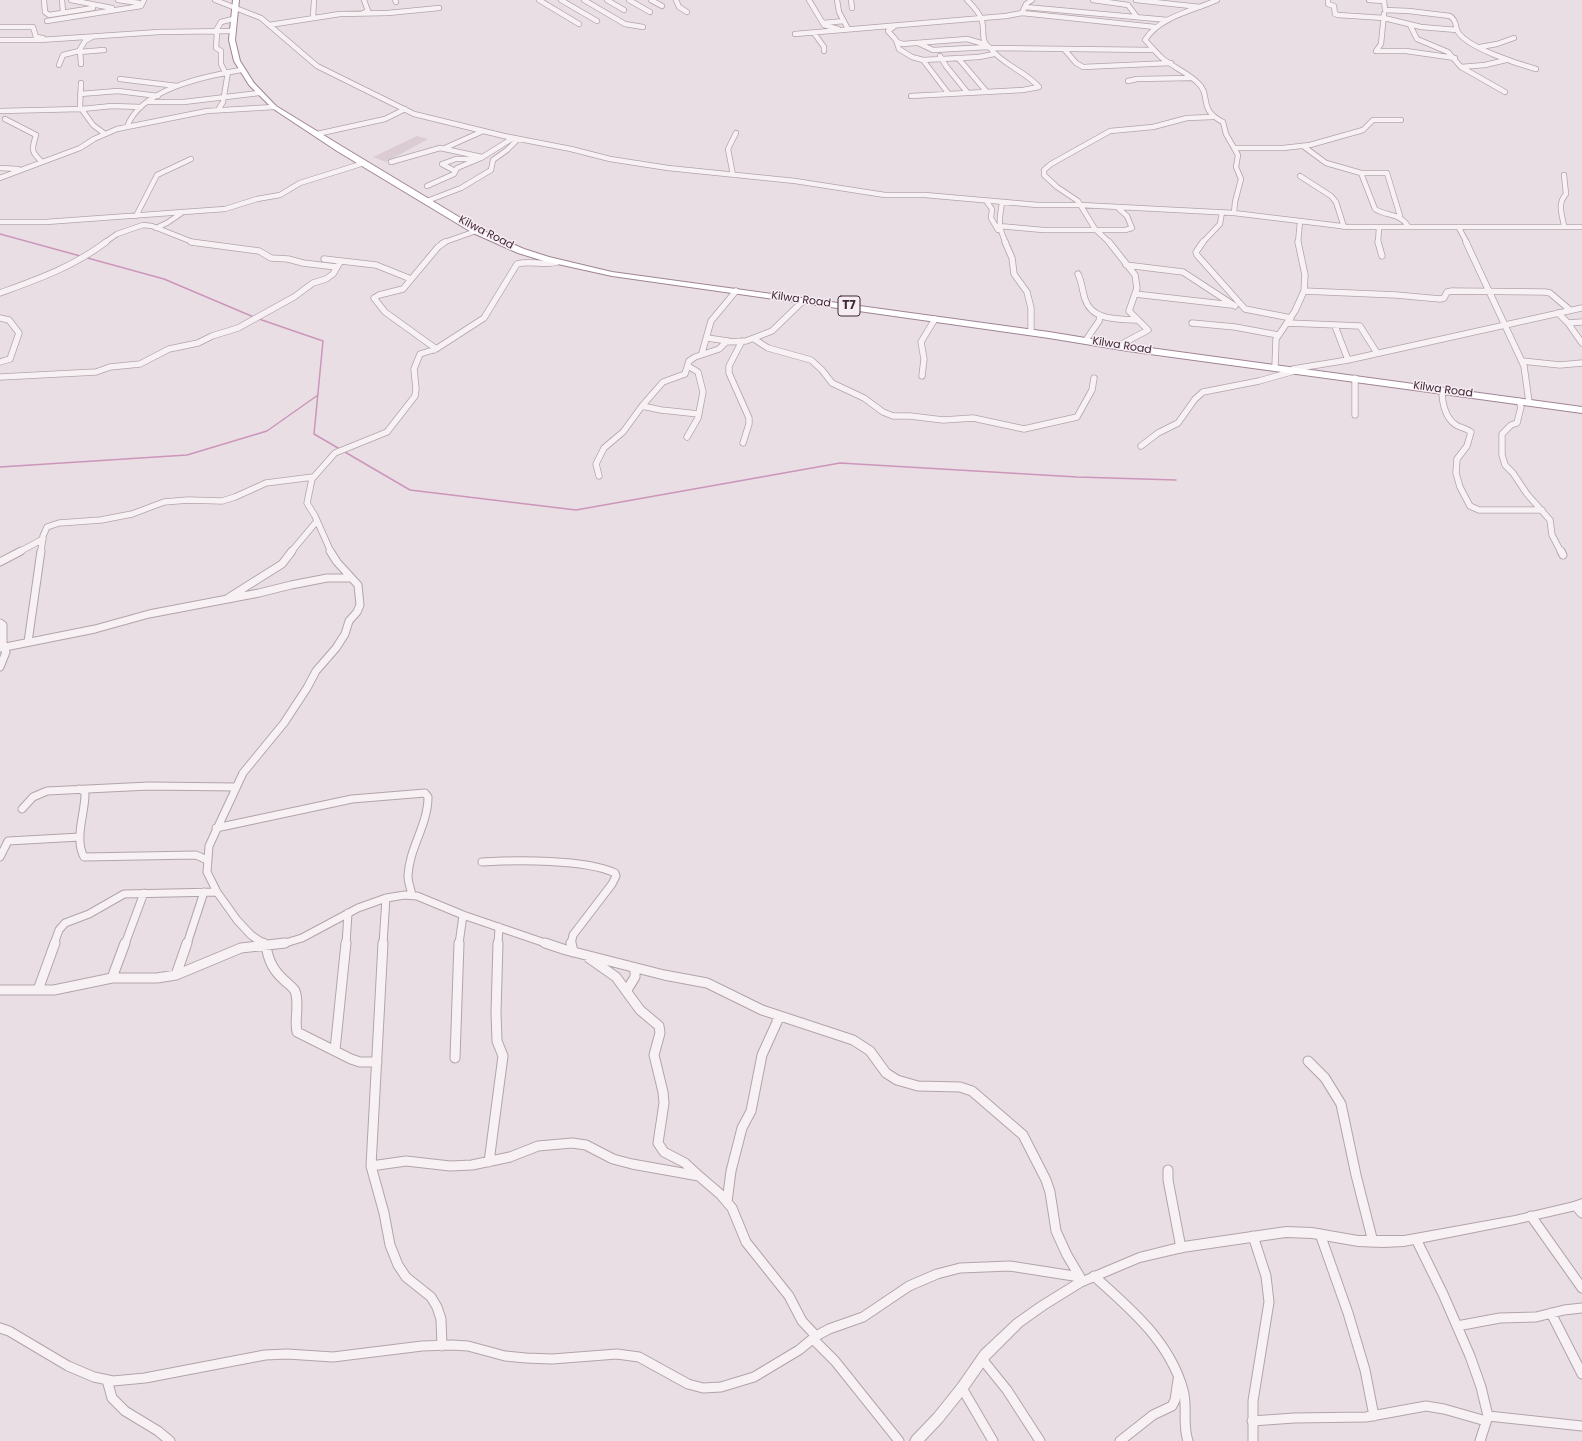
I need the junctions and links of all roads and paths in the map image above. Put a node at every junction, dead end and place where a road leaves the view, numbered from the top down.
1 (44, 0) edge
2 (62, 0) edge
3 (71, 0) edge
4 (118, 0) edge
5 (215, 0) edge
6 (314, 0) edge
7 (364, 0) edge
8 (539, 0) edge
9 (561, 0) edge
10 (584, 0) edge
11 (606, 0) edge
12 (629, 0) edge
13 (651, 0) edge
14 (676, 0) edge
15 (809, 0) edge
16 (837, 0) edge
17 (851, 0) edge
18 (967, 0) edge
19 (1032, 0) edge
20 (1093, 0) edge
21 (1136, 0) edge
22 (1217, 0) edge
23 (1328, 0) edge
24 (1369, 0) edge
25 (1384, 1) edge
26 (144, 2) edge
27 (236, 4) edge
28 (662, 6) dead end
29 (1025, 7) junction
30 (1201, 7) junction
31 (93, 8) dead end
32 (439, 8) dead end
33 (852, 8) dead end
34 (115, 9) junction
35 (624, 10) dead end
36 (1385, 10) junction
37 (63, 12) junction
38 (650, 12) dead end
39 (686, 12) dead end
40 (362, 13) junction
41 (1022, 13) junction
42 (313, 17) junction
43 (1137, 17) junction
44 (1384, 18) junction
45 (233, 19) junction
46 (982, 19) junction
47 (844, 20) junction
48 (1168, 20) junction
49 (47, 21) dead end
50 (597, 21) dead end
51 (823, 23) junction
52 (579, 24) dead end
53 (269, 25) junction
54 (1410, 25) junction
55 (895, 26) junction
56 (0, 27) edge
57 (643, 27) dead end
58 (1155, 27) junction
59 (848, 29) junction
60 (843, 30) junction
61 (1457, 30) junction
62 (232, 31) junction
63 (216, 32) junction
64 (814, 33) junction
65 (795, 34) dead end
66 (94, 36) junction
67 (1514, 38) dead end
68 (52, 39) junction
69 (0, 40) edge
70 (896, 42) junction
71 (918, 42) junction
72 (988, 47) junction
73 (1480, 47) junction
74 (104, 50) dead end
75 (938, 50) junction
76 (1065, 50) junction
77 (1154, 50) junction
78 (824, 51) dead end
79 (80, 52) junction
80 (994, 54) junction
81 (958, 58) junction
82 (1455, 58) junction
83 (941, 59) junction
84 (923, 60) junction
85 (1506, 60) junction
86 (1171, 63) junction
87 (81, 64) dead end
88 (59, 65) dead end
89 (1461, 67) junction
90 (1536, 69) dead end
91 (241, 70) junction
92 (226, 72) junction
93 (1192, 78) junction
94 (120, 79) dead end
95 (1128, 81) dead end
96 (81, 83) dead end
97 (177, 86) junction
98 (986, 91) junction
99 (967, 92) junction
100 (1505, 92) dead end
101 (259, 93) junction
102 (948, 93) junction
103 (80, 94) junction
104 (158, 96) junction
105 (911, 96) dead end
106 (224, 97) junction
107 (147, 102) junction
108 (274, 106) junction
109 (141, 107) junction
110 (82, 109) junction
111 (405, 109) junction
112 (218, 110) junction
113 (0, 112) edge
114 (1213, 117) junction
115 (5, 119) dead end
116 (1401, 120) dead end
117 (127, 127) junction
118 (483, 131) junction
119 (736, 133) dead end
120 (106, 134) junction
121 (317, 134) junction
122 (515, 138) junction
123 (1303, 146) junction
124 (1234, 148) junction
125 (444, 149) junction
126 (481, 158) junction
127 (191, 159) dead end
128 (42, 162) junction
129 (391, 162) dead end
130 (364, 163) junction
131 (29, 167) junction
132 (0, 168) edge
133 (455, 171) junction
134 (1360, 173) junction
135 (733, 175) junction
136 (1564, 175) dead end
137 (1300, 176) dead end
138 (0, 178) edge
139 (427, 186) dead end
140 (986, 201) junction
141 (427, 202) junction
142 (1002, 203) junction
143 (1081, 205) junction
144 (1118, 207) junction
145 (183, 212) junction
146 (1222, 212) junction
147 (1234, 213) junction
148 (136, 216) junction
149 (1400, 216) junction
150 (0, 222) edge
151 (1300, 222) junction
152 (999, 226) junction
153 (1408, 226) junction
154 (1564, 226) junction
155 (1344, 227) junction
156 (1379, 227) junction
157 (1582, 227) edge
158 (156, 228) junction
159 (1459, 228) junction
160 (1096, 229) junction
161 (476, 231) junction
162 (1002, 238) junction
163 (1382, 256) dead end
164 (324, 259) dead end
165 (340, 262) junction
166 (557, 262) junction
167 (1126, 265) junction
168 (336, 267) junction
169 (1078, 274) dead end
170 (411, 279) junction
171 (736, 291) junction
172 (1304, 291) junction
173 (1490, 292) junction
174 (0, 293) edge
175 (1135, 294) junction
176 (804, 300) junction
177 (1235, 306) junction
178 (1582, 308) edge
179 (1245, 309) junction
180 (1570, 310) junction
181 (1558, 313) junction
182 (1100, 316) junction
183 (0, 318) edge
184 (935, 319) junction
185 (1137, 320) junction
186 (1289, 320) junction
187 (1582, 322) edge
188 (1568, 323) junction
189 (1192, 324) dead end
190 (1505, 324) junction
191 (1335, 326) junction
192 (1031, 332) junction
193 (1278, 335) junction
194 (707, 338) junction
195 (754, 338) junction
196 (1086, 340) junction
197 (742, 341) junction
198 (728, 342) junction
199 (1582, 343) edge
200 (1118, 346) junction
201 (434, 350) junction
202 (702, 353) junction
203 (1377, 353) junction
204 (1348, 360) junction
205 (1522, 361) junction
206 (0, 362) edge
207 (1582, 363) edge
208 (688, 366) junction
209 (1275, 367) junction
210 (1295, 370) junction
211 (922, 376) dead end
212 (0, 377) edge
213 (1094, 378) dead end
214 (1355, 378) junction
215 (1442, 390) junction
216 (1519, 401) junction
217 (1529, 402) junction
218 (642, 406) junction
219 (1582, 410) edge
220 (699, 414) junction
221 (1355, 415) dead end
222 (687, 437) dead end
223 (743, 443) dead end
224 (1141, 446) dead end
225 (599, 476) dead end
226 (313, 477) junction
227 (1542, 510) junction
228 (317, 521) junction
229 (43, 539) junction
230 (1563, 555) dead end
231 (0, 562) edge
232 (351, 578) junction
233 (224, 600) junction
234 (0, 623) edge
235 (28, 642) junction
236 (1, 648) edge
237 (0, 667) edge
238 (236, 787) junction
239 (79, 789) junction
240 (22, 809) dead end
241 (216, 828) junction
242 (80, 837) junction
243 (0, 857) edge
244 (207, 860) junction
245 (482, 862) dead end
246 (204, 892) junction
247 (217, 892) junction
248 (144, 893) junction
249 (412, 895) junction
250 (386, 898) junction
251 (348, 913) junction
252 (463, 916) junction
253 (499, 927) junction
254 (266, 945) junction
255 (573, 952) junction
256 (587, 956) junction
257 (635, 968) junction
258 (176, 975) junction
259 (112, 978) junction
260 (0, 990) edge
261 (38, 990) junction
262 (627, 990) junction
263 (777, 1015) junction
264 (335, 1050) junction
265 (456, 1058) dead end
266 (1308, 1061) dead end
267 (377, 1062) junction
268 (489, 1162) junction
269 (370, 1166) junction
270 (1168, 1170) dead end
271 (699, 1176) junction
272 (727, 1202) junction
273 (1580, 1207) edge
274 (1531, 1216) junction
275 (1320, 1234) junction
276 (1253, 1236) junction
277 (1416, 1239) junction
278 (1373, 1242) junction
279 (1181, 1248) junction
280 (1094, 1276) junction
281 (1080, 1280) junction
282 (1582, 1288) edge
283 (1582, 1308) edge
284 (1551, 1313) junction
285 (1457, 1326) junction
286 (0, 1328) edge
287 (814, 1337) junction
288 (442, 1346) junction
289 (982, 1359) junction
290 (1582, 1374) edge
291 (1179, 1378) junction
292 (107, 1380) junction
293 (962, 1388) junction
294 (1374, 1416) junction
295 (1487, 1419) junction
296 (1252, 1421) junction
297 (1582, 1426) edge
298 (170, 1441) edge
299 (899, 1441) edge
300 (916, 1441) edge
301 (993, 1441) edge
302 (1040, 1441) edge
303 (1120, 1441) edge
304 (1188, 1441) edge
305 (1253, 1441) edge
306 (1480, 1441) edge

1 - 37 street
2 - 37 street
3 - 34 street
4 - 26 street
5 - 27 street
6 - 42 street
7 - 40 street
8 - 52 street
9 - 50 street
10 - 57 street
11 - 35 street
12 - 38 street
13 - 28 street
14 - 39 street
15 - 51 street
16 - 47 street
17 - 33 street
18 - 46 street
19 - 29 street
20 - 43 street
21 - 30 street
22 - 30 street
23 - 44 street
24 - 25 street
25 - 36 street
26 - 34 street
27 - 45 highway, Kilwa Road / T7
27 - 53 street
29 - 41 street
29 - 43 street
30 - 48 street
31 - 37 street
32 - 40 street
34 - 49 street
36 - 44 street
36 - 61 street
40 - 42 street
41 - 46 street
41 - 58 street
42 - 53 street
43 - 48 street
44 - 54 street
44 - 82 street
45 - 62 highway, Kilwa Road / T7
45 - 63 street
46 - 55 street
46 - 72 street
47 - 51 street
47 - 59 street
48 - 58 street
51 - 60 street
53 - 111 street
54 - 61 street
54 - 82 street
55 - 59 street
55 - 70 street
56 - 68 street
58 - 77 street
59 - 60 street
60 - 64 street
61 - 73 street
62 - 63 street
62 - 91 highway, Kilwa Road / T7
63 - 66 street
63 - 92 street
64 - 65 street
64 - 78 street
66 - 68 street
66 - 79 street
67 - 73 street
68 - 69 street
70 - 71 street
70 - 84 street
71 - 72 street
71 - 75 street
72 - 75 street
72 - 76 street
72 - 80 street
73 - 85 street
74 - 79 street
75 - 83 street
76 - 77 street
76 - 86 street
77 - 86 street
79 - 87 street
79 - 88 street
80 - 81 street
80 - 98 street
81 - 83 street
81 - 98 street
82 - 89 street
83 - 84 street
83 - 99 street
84 - 102 street
85 - 89 street
85 - 90 street
86 - 93 street
89 - 100 street
91 - 92 street
91 - 101 highway, Kilwa Road / T7
92 - 97 street
92 - 106 street
93 - 95 street
93 - 114 street
94 - 97 street
96 - 103 street
97 - 104 street
98 - 99 street
99 - 102 street
101 - 106 street
101 - 108 highway, Kilwa Road / T7
102 - 105 street
103 - 104 street
103 - 110 street
104 - 107 street
106 - 107 street
106 - 112 street
107 - 109 street
108 - 112 street
108 - 121 highway, Kilwa Road / T7
109 - 110 street
109 - 117 street
110 - 113 street
110 - 120 street
111 - 118 street
111 - 121 street
112 - 117 street
114 - 124 street
114 - 143 street
115 - 128 street
116 - 123 street
117 - 120 street
118 - 122 street
118 - 125 street
119 - 135 street
120 - 128 street
121 - 130 highway, Kilwa Road / T7
122 - 126 street
122 - 135 street
122 - 141 street
123 - 124 street
123 - 134 street
124 - 147 street
125 - 126 street
125 - 129 street
126 - 133 street
126 - 133 street
127 - 148 street
128 - 131 street
130 - 141 highway, Kilwa Road / T7
130 - 145 street
131 - 132 street
131 - 138 street
133 - 139 street
134 - 149 street
134 - 149 street
135 - 140 street
136 - 154 street
137 - 155 street
140 - 142 street
140 - 162 street
141 - 161 highway, Kilwa Road / T7
142 - 143 street
142 - 152 street
143 - 144 street
143 - 160 street
144 - 146 street
144 - 160 street
145 - 148 street
145 - 158 street
146 - 147 street
146 - 179 street
147 - 151 street
148 - 150 street
149 - 153 street
151 - 155 street
151 - 172 street
152 - 160 street
152 - 162 street
153 - 156 street
153 - 159 street
154 - 157 street
154 - 159 street
155 - 156 street
156 - 163 street
158 - 168 street
158 - 174 street
159 - 173 street
160 - 167 street
161 - 166 highway, Kilwa Road / T7
161 - 170 street
162 - 192 street
164 - 165 street
165 - 168 street
165 - 170 street
166 - 171 highway, Kilwa Road / T7
166 - 201 street
167 - 175 street
167 - 177 street
168 - 212 street
169 - 182 street
170 - 201 street
171 - 176 highway, Kilwa Road / T7
171 - 194 street
172 - 173 street
172 - 186 street
173 - 180 street
173 - 190 street
175 - 177 street
175 - 185 street
176 - 184 highway, Kilwa Road / T7
176 - 195 street
177 - 179 street
178 - 180 street
179 - 186 street
180 - 181 street
181 - 188 street
181 - 190 street
182 - 185 street
182 - 196 street
183 - 206 street
184 - 192 highway, Kilwa Road / T7
184 - 211 street
185 - 200 street
186 - 191 street
186 - 193 street
187 - 188 street
188 - 199 street
189 - 193 street
190 - 203 street
190 - 205 street
191 - 203 street
191 - 204 street
192 - 196 highway, Kilwa Road / T7
193 - 209 street
194 - 198 street
194 - 202 street
195 - 197 street
195 - 213 street
196 - 200 highway, Kilwa Road / T7
197 - 198 street
197 - 223 street
198 - 202 street
200 - 209 highway, Kilwa Road / T7
201 - 226 street
202 - 208 street
203 - 204 street
204 - 210 street
205 - 207 street
205 - 217 street
208 - 218 street
208 - 220 street
209 - 210 highway, Kilwa Road / T7
210 - 214 highway, Kilwa Road / T7
210 - 224 street
214 - 215 highway, Kilwa Road / T7
214 - 221 street
215 - 216 highway, Kilwa Road / T7
215 - 227 street
216 - 217 highway, Kilwa Road / T7
216 - 227 street
217 - 219 highway, Kilwa Road / T7
218 - 220 street
218 - 225 street
220 - 222 street
226 - 228 street
226 - 229 street
227 - 230 street
228 - 232 street
228 - 233 street
229 - 231 street
229 - 235 street
232 - 233 street
232 - 238 street
233 - 235 street
234 - 236 street
235 - 236 street
236 - 237 street
238 - 239 street
238 - 241 street
239 - 240 street
239 - 242 street
241 - 244 street
241 - 249 street
242 - 243 street
242 - 244 street
244 - 247 street
245 - 255 street
246 - 247 street
246 - 248 street
246 - 258 street
247 - 254 street
248 - 259 street
248 - 261 street
249 - 250 street
249 - 252 street
250 - 251 street
250 - 267 street
251 - 254 street
251 - 264 street
252 - 253 street
252 - 265 street
253 - 255 street
253 - 268 street
254 - 258 street
254 - 264 street
255 - 256 street
256 - 257 street
256 - 262 street
257 - 262 street
257 - 263 street
258 - 259 street
259 - 261 street
260 - 261 street
262 - 271 street
263 - 272 street
263 - 281 street
264 - 267 street
266 - 278 street
267 - 269 street
268 - 269 street
268 - 271 street
269 - 288 street
270 - 279 street
271 - 272 street
272 - 287 street
273 - 274 street
274 - 277 street
274 - 282 street
275 - 276 street
275 - 278 street
275 - 294 street
276 - 279 street
276 - 296 street
277 - 278 street
277 - 285 street
279 - 280 street
280 - 281 street
280 - 291 street
281 - 287 street
281 - 289 street
283 - 284 street
284 - 285 street
284 - 290 street
285 - 295 street
286 - 292 street
287 - 288 street
287 - 299 street
288 - 292 street
289 - 293 street
289 - 302 street
291 - 303 street
291 - 304 street
292 - 298 street
293 - 300 street
293 - 301 street
294 - 295 street
294 - 296 street
295 - 297 street
295 - 306 street
296 - 305 street

